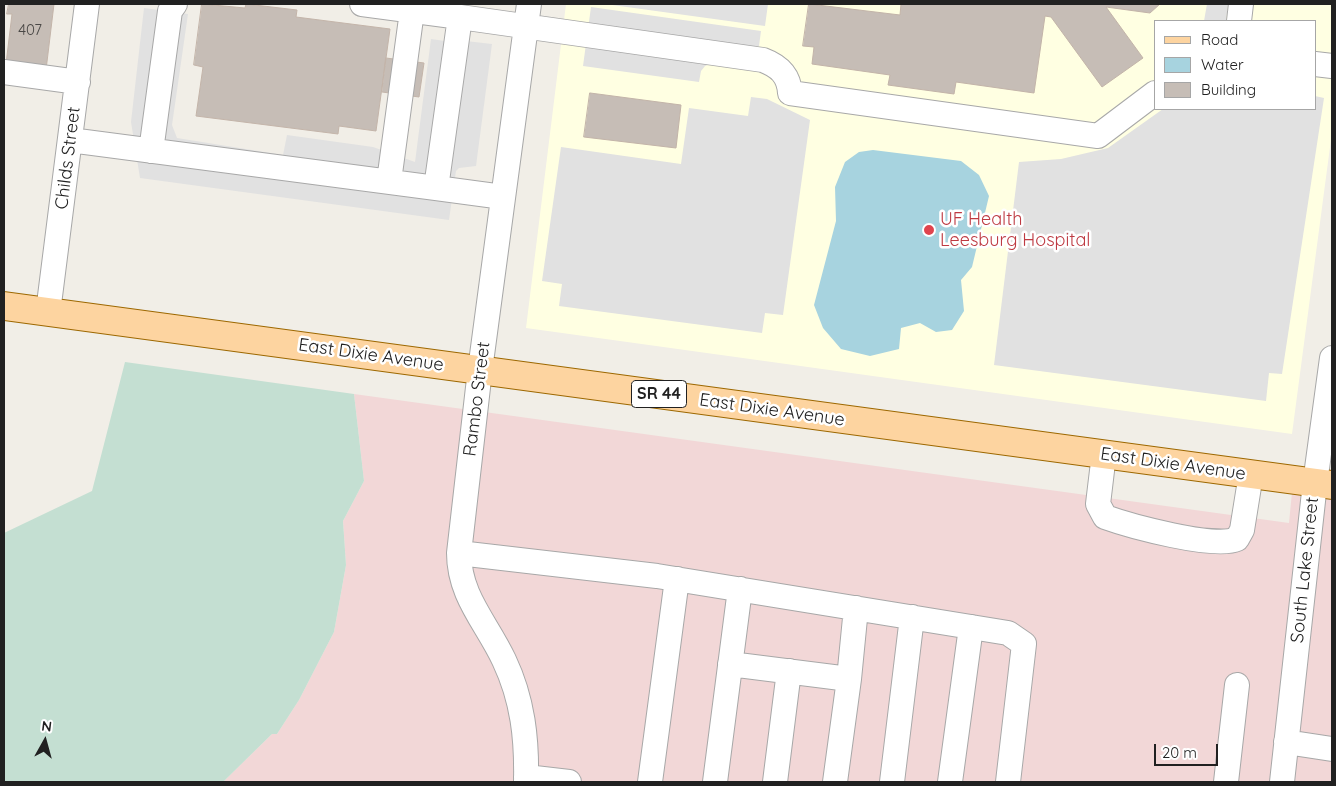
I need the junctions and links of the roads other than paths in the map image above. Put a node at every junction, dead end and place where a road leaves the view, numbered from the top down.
1 (87, 4) edge
2 (175, 4) edge
3 (362, 4) edge
4 (529, 4) edge
5 (1241, 4) edge
6 (412, 12) junction
7 (460, 17) junction
8 (1239, 20) edge
9 (526, 27) junction
10 (1316, 64) edge
11 (1332, 66) edge
12 (4, 72) edge
13 (78, 82) junction
14 (1154, 94) edge
15 (70, 140) junction
16 (151, 150) junction
17 (389, 181) junction
18 (436, 188) junction
19 (503, 197) junction
20 (4, 306) edge
21 (48, 312) junction
22 (1332, 358) edge
23 (480, 370) junction
24 (1104, 454) junction
25 (1251, 474) junction
26 (1324, 484) edge
27 (460, 552) junction
28 (677, 579) junction
29 (740, 589) junction
30 (856, 608) junction
31 (912, 617) junction
32 (971, 627) junction
33 (730, 664) junction
34 (789, 671) junction
35 (849, 679) junction
36 (1237, 685) dead end
37 (1286, 742) junction
38 (1332, 748) edge
39 (526, 779) edge
40 (569, 782) edge
41 (650, 782) edge
42 (715, 782) edge
43 (776, 782) edge
44 (834, 782) edge
45 (892, 782) edge
46 (950, 782) edge
47 (1008, 782) edge
48 (1226, 782) edge
49 (1282, 782) edge

1 - 13 street, Childs Street
2 - 16 street
3 - 6 street
4 - 9 street, Rambo Street
5 - 8 street
6 - 7 street
6 - 17 street
7 - 9 street
7 - 18 street
9 - 14 street
9 - 19 street, Rambo Street
10 - 11 street
12 - 13 street
13 - 15 street, Childs Street
15 - 16 street
15 - 21 street, Childs Street
16 - 17 street
17 - 18 street
18 - 19 street
19 - 23 street, Rambo Street
20 - 21 main road, East Dixie Avenue / SR 44
21 - 23 main road, East Dixie Avenue / SR 44
22 - 26 street, South Lake Street
23 - 24 main road, East Dixie Avenue / SR 44
23 - 27 street, Rambo Street
24 - 25 main road, East Dixie Avenue / SR 44
24 - 25 street
25 - 26 main road, East Dixie Avenue / SR 44
26 - 37 street, South Lake Street
27 - 28 street
27 - 39 street, Rambo Street
28 - 29 street
28 - 41 street
29 - 30 street
29 - 33 street
30 - 31 street
30 - 35 street
31 - 32 street
31 - 45 street
32 - 46 street
32 - 47 street
33 - 34 street
33 - 42 street
34 - 35 street
34 - 43 street
35 - 44 street
36 - 48 street
37 - 38 street
37 - 49 street, South Lake Street
39 - 40 street

